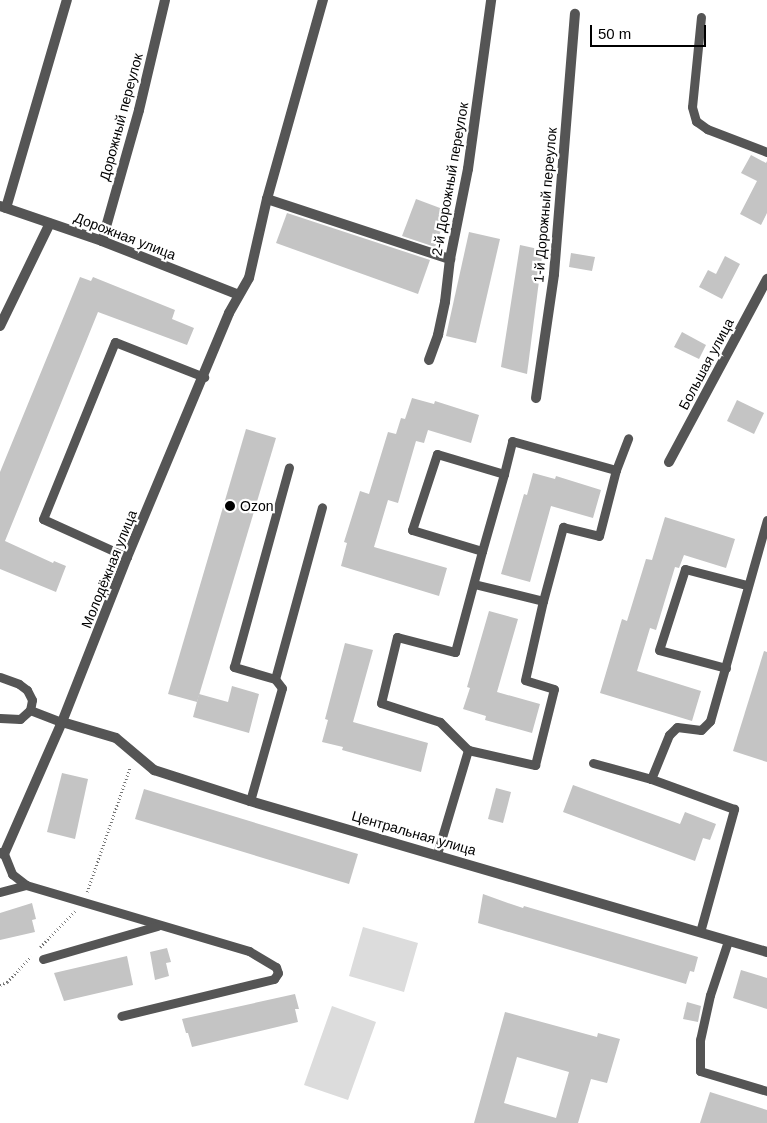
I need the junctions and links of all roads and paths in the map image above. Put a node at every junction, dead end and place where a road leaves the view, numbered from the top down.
1 (67, 0) edge
2 (165, 0) edge
3 (324, 0) edge
4 (491, 0) edge
5 (575, 14) dead end
6 (701, 16) dead end
7 (767, 152) edge
8 (267, 199) junction
9 (3, 207) edge
10 (50, 223) junction
11 (102, 241) junction
12 (450, 259) junction
13 (767, 279) edge
14 (239, 295) junction
15 (0, 326) edge
16 (428, 360) dead end
17 (204, 376) junction
18 (536, 398) dead end
19 (628, 438) dead end
20 (669, 462) dead end
21 (289, 467) dead end
22 (616, 470) junction
23 (504, 474) junction
24 (322, 507) dead end
25 (767, 520) edge
26 (482, 551) junction
27 (127, 557) junction
28 (474, 584) junction
29 (747, 585) junction
30 (543, 601) junction
31 (726, 668) junction
32 (0, 677) edge
33 (275, 679) junction
34 (30, 710) junction
35 (0, 718) edge
36 (62, 722) junction
37 (468, 750) junction
38 (135, 753) junction
39 (593, 763) dead end
40 (651, 779) junction
41 (250, 801) junction
42 (2, 854) edge
43 (437, 854) junction
44 (26, 885) junction
45 (0, 892) edge
46 (84, 901) junction
47 (158, 926) junction
48 (700, 932) junction
49 (728, 941) junction
50 (39, 948) dead end
51 (767, 952) edge
52 (32, 955) dead end
53 (43, 959) dead end
54 (0, 986) edge
55 (121, 1016) dead end
56 (767, 1091) edge

1 - 9 street
2 - 11 street, Дорожный переулок
3 - 8 street, Молодёжная улица
4 - 12 street, 2-й Дорожный переулок
5 - 18 street, 1-й Дорожный переулок
6 - 7 lane
8 - 12 street
8 - 14 street, Молодёжная улица
9 - 10 street, Дорожная улица
10 - 11 street, Дорожная улица
10 - 15 street
11 - 14 street, Дорожная улица
12 - 16 street, 2-й Дорожный переулок
13 - 20 street, Большая улица
14 - 17 street, Молодёжная улица
17 - 27 street, Молодёжная улица
17 - 27 lane
19 - 22 lane
21 - 33 lane
22 - 23 lane
22 - 30 lane
23 - 26 lane
23 - 26 lane
24 - 33 lane
25 - 29 lane
26 - 28 lane
27 - 36 street, Молодёжная улица
28 - 30 lane
28 - 37 lane
29 - 31 lane
29 - 31 lane
30 - 37 lane
31 - 40 lane
32 - 34 lane
33 - 41 lane
34 - 35 lane
34 - 36 lane
36 - 38 street, Центральная улица
36 - 42 street, Молодёжная улица
37 - 43 lane
38 - 41 street, Центральная улица
38 - 46 path
39 - 40 lane
40 - 48 lane
41 - 43 street, Центральная улица
42 - 44 lane
43 - 48 street, Центральная улица
44 - 45 lane
44 - 46 lane
46 - 47 lane
46 - 50 path
47 - 53 lane
47 - 55 lane
48 - 49 street, Центральная улица
49 - 51 street, Центральная улица
49 - 56 lane
52 - 54 path

